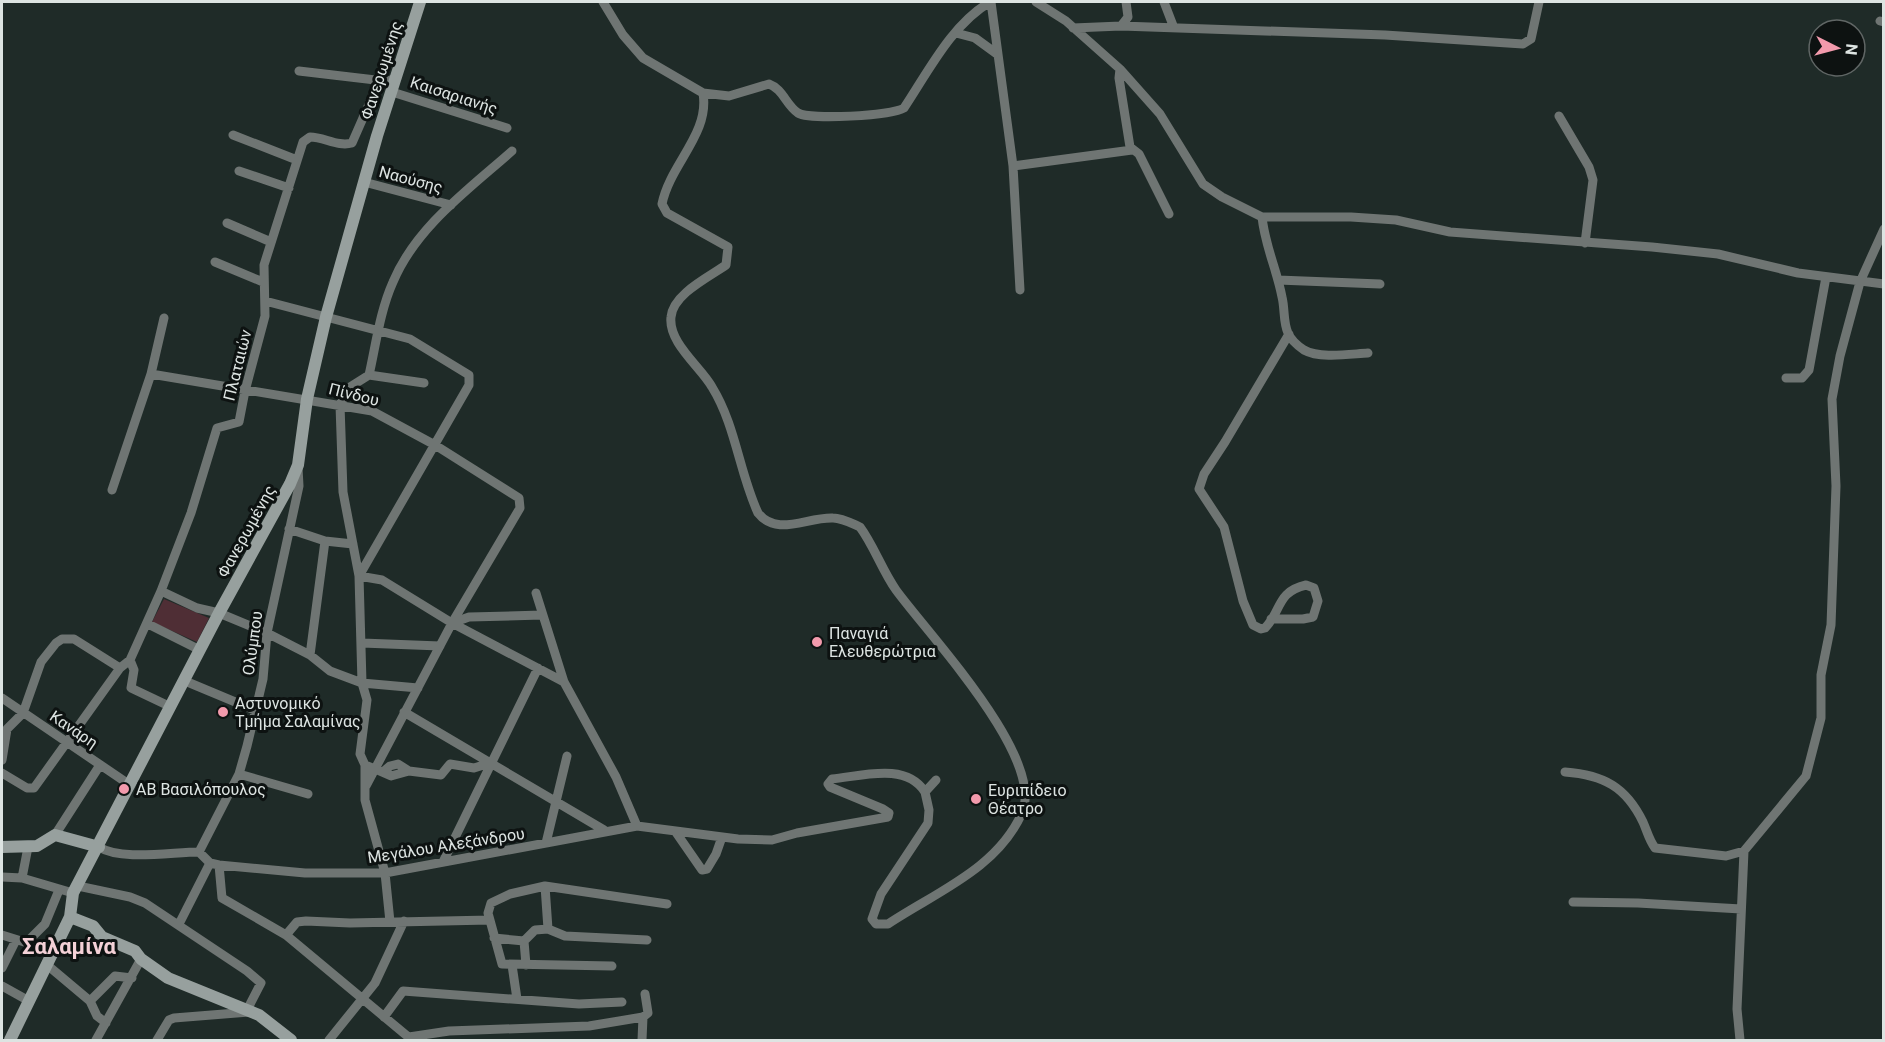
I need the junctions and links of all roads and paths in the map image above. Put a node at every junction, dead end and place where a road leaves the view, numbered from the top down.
1 (420, 2) edge
2 (603, 2) edge
3 (991, 2) edge
4 (1036, 2) edge
5 (1126, 2) edge
6 (1164, 2) edge
7 (1539, 2) edge
8 (1121, 26) junction
9 (1073, 28) junction
10 (1174, 28) junction
11 (956, 33) junction
12 (997, 54) junction
13 (1120, 69) junction
14 (298, 70) dead end
15 (390, 83) junction
16 (703, 93) junction
17 (1559, 116) dead end
18 (507, 128) dead end
19 (233, 135) dead end
20 (1132, 150) junction
21 (512, 151) dead end
22 (297, 160) junction
23 (1013, 166) junction
24 (239, 171) dead end
25 (364, 182) junction
26 (289, 188) junction
27 (451, 205) junction
28 (1168, 214) dead end
29 (1262, 217) junction
30 (227, 223) dead end
31 (1884, 229) edge
32 (271, 242) junction
33 (1586, 243) junction
34 (215, 262) dead end
35 (1826, 277) junction
36 (1278, 280) junction
37 (263, 282) junction
38 (1860, 282) junction
39 (1380, 284) dead end
40 (1884, 284) edge
41 (1020, 290) dead end
42 (265, 301) junction
43 (326, 317) junction
44 (164, 318) dead end
45 (379, 330) junction
46 (1288, 334) junction
47 (1368, 353) dead end
48 (151, 374) junction
49 (369, 375) junction
50 (1786, 378) dead end
51 (424, 382) dead end
52 (245, 391) junction
53 (307, 399) junction
54 (340, 405) junction
55 (435, 445) junction
56 (298, 465) junction
57 (112, 490) dead end
58 (289, 529) junction
59 (325, 541) junction
60 (353, 544) junction
61 (358, 576) junction
62 (161, 591) junction
63 (536, 593) dead end
64 (219, 613) junction
65 (542, 615) junction
66 (1271, 619) junction
67 (452, 623) junction
68 (148, 624) junction
69 (267, 633) junction
70 (362, 643) junction
71 (440, 646) junction
72 (200, 650) junction
73 (310, 655) junction
74 (130, 660) junction
75 (120, 668) junction
76 (538, 668) junction
77 (185, 681) junction
78 (564, 682) junction
79 (362, 683) junction
80 (418, 688) junction
81 (2, 698) edge
82 (171, 707) junction
83 (257, 711) junction
84 (404, 712) junction
85 (23, 713) junction
86 (4, 729) edge
87 (66, 740) junction
88 (567, 756) dead end
89 (2, 760) edge
90 (490, 764) junction
91 (100, 765) junction
92 (365, 765) junction
93 (379, 771) junction
94 (1565, 772) dead end
95 (2, 773) edge
96 (240, 774) junction
97 (936, 780) dead end
98 (130, 785) junction
99 (364, 789) junction
100 (925, 792) junction
101 (308, 794) dead end
102 (556, 802) junction
103 (637, 826) junction
104 (604, 830) junction
105 (675, 831) junction
106 (55, 835) junction
107 (722, 837) junction
108 (546, 843) junction
109 (99, 846) junction
110 (2, 847) edge
111 (28, 847) junction
112 (1744, 851) junction
113 (199, 852) junction
114 (443, 862) junction
115 (214, 864) junction
116 (385, 873) junction
117 (2, 877) edge
118 (22, 878) junction
119 (545, 886) junction
120 (76, 889) junction
121 (59, 890) junction
122 (1573, 902) dead end
123 (667, 904) dead end
124 (1741, 909) junction
125 (70, 917) junction
126 (490, 920) junction
127 (404, 921) junction
128 (390, 922) junction
129 (45, 924) junction
130 (179, 924) junction
131 (548, 929) junction
132 (63, 930) junction
133 (286, 935) junction
134 (2, 936) edge
135 (494, 938) junction
136 (647, 940) dead end
137 (21, 941) junction
138 (524, 941) junction
139 (53, 951) junction
140 (141, 959) junction
141 (46, 964) junction
142 (512, 965) junction
143 (526, 965) junction
144 (612, 966) dead end
145 (2, 968) edge
146 (132, 978) junction
147 (2, 986) edge
148 (645, 994) dead end
149 (363, 999) junction
150 (517, 999) junction
151 (29, 1001) junction
152 (90, 1001) junction
153 (622, 1002) dead end
154 (249, 1011) junction
155 (384, 1017) junction
156 (643, 1017) junction
157 (106, 1023) junction
158 (410, 1039) edge
159 (10, 1041) edge
160 (96, 1041) edge
161 (157, 1041) edge
162 (291, 1041) edge
163 (330, 1041) edge
164 (642, 1041) edge
165 (1740, 1041) edge

1 - 15 main road, Φανερωμένης
2 - 16 street
3 - 11 street
3 - 12 street
4 - 9 street
5 - 8 street
6 - 10 street
7 - 10 street
8 - 9 street
8 - 10 street
9 - 13 street
11 - 12 street
11 - 16 street
12 - 23 street
13 - 20 street
13 - 29 street
14 - 15 street, Καισαριανής
15 - 18 street, Καισαριανής
15 - 22 street, Πλαταιών
15 - 25 main road, Φανερωμένης
16 - 100 street
17 - 33 street
19 - 22 street
20 - 23 street
20 - 28 street
21 - 27 street
22 - 26 street, Πλαταιών
23 - 41 street
24 - 26 street
25 - 27 street, Ναούσης
25 - 43 main road, Φανερωμένης
26 - 32 street, Πλαταιών
27 - 45 street
29 - 33 street
29 - 36 street
30 - 32 street
31 - 38 street
32 - 37 street, Πλαταιών
33 - 35 street
34 - 37 street
35 - 38 street
35 - 50 street
36 - 39 street
36 - 46 street
37 - 42 street, Πλαταιών
38 - 40 street
38 - 112 street
42 - 43 street
42 - 52 street, Πλαταιών
43 - 45 street
43 - 53 main road, Φανερωμένης
44 - 48 street
45 - 49 street
45 - 55 street
46 - 47 street
46 - 66 street
48 - 52 street, Πίνδου
48 - 57 street
49 - 51 street
49 - 54 street
52 - 53 street, Πίνδου
52 - 62 street, Πλαταιών
53 - 54 street, Πίνδου
53 - 56 main road, Φανερωμένης
54 - 55 street, Πίνδου
54 - 60 street
55 - 61 street
55 - 67 street, Πίνδου
56 - 58 street, Ολύμπου
56 - 64 main road, Φανερωμένης
58 - 59 street
58 - 69 street, Ολύμπου
59 - 60 street
59 - 73 street
60 - 61 street
61 - 67 street
61 - 70 street
62 - 64 street
62 - 68 street
63 - 65 street
64 - 69 street
64 - 72 main road, Φανερωμένης
65 - 67 street
65 - 78 street
66 - 66 street
67 - 71 street
67 - 76 street
68 - 72 street
68 - 74 street
69 - 73 street
69 - 83 street, Ολύμπου
70 - 71 street
70 - 79 street
71 - 80 street
72 - 77 main road, Φανερωμένης
73 - 79 street
74 - 75 street
74 - 82 street
75 - 85 street
75 - 87 street
76 - 78 street
76 - 90 street
77 - 82 main road, Φανερωμένης
77 - 83 street
78 - 103 street
79 - 80 street
79 - 92 street
80 - 84 street
81 - 85 street, Κανάρη
82 - 98 main road, Φανερωμένης
83 - 96 street, Ολύμπου
84 - 90 street
84 - 93 street
85 - 86 street
85 - 87 street, Κανάρη
86 - 89 street
87 - 91 street, Κανάρη
87 - 95 street
88 - 102 street
90 - 93 street
90 - 102 street
90 - 114 street
91 - 98 street, Κανάρη
91 - 106 street
92 - 93 street
92 - 99 street
93 - 99 street
94 - 112 street
96 - 101 street
96 - 113 street, Ολύμπου
97 - 100 street
98 - 109 main road, Φανερωμένης
99 - 116 street
100 - 107 street, Μεγάλου Αλεξάνδρου
102 - 104 street
102 - 108 street
103 - 104 street, Μεγάλου Αλεξάνδρου
103 - 105 street, Μεγάλου Αλεξάνδρου
104 - 108 street, Μεγάλου Αλεξάνδρου
105 - 107 street, Μεγάλου Αλεξάνδρου
105 - 107 street
106 - 109 main road
106 - 111 main road
108 - 114 street, Μεγάλου Αλεξάνδρου
109 - 113 street
109 - 120 main road, Φανερωμένης
110 - 111 main road
111 - 118 street
112 - 124 street
113 - 115 street
114 - 116 street, Μεγάλου Αλεξάνδρου
115 - 116 street, Μεγάλου Αλεξάνδρου
115 - 130 street
115 - 133 street
116 - 128 street
117 - 118 street
118 - 121 street
119 - 123 street
119 - 126 street
119 - 131 street
120 - 121 street
120 - 125 main road, Φανερωμένης
120 - 130 street
121 - 129 street
122 - 124 street
124 - 165 street
125 - 132 main road, Φανερωμένης
125 - 140 main road
126 - 127 street
126 - 135 street
127 - 128 street
127 - 149 street
128 - 133 street
129 - 132 street
129 - 137 street
130 - 154 street
131 - 136 street
131 - 138 street
132 - 139 main road, Φανερωμένης
133 - 149 street
134 - 137 street
135 - 138 street
135 - 142 street
137 - 139 street
137 - 145 street
138 - 143 street
139 - 141 main road, Φανερωμένης
140 - 146 street
140 - 154 main road
141 - 151 main road, Φανερωμένης
141 - 152 street
142 - 143 street
142 - 150 street
143 - 144 street
146 - 152 street
146 - 157 street
147 - 151 street
148 - 156 street
149 - 155 street
149 - 163 street
150 - 153 street
150 - 155 street
151 - 159 main road, Φανερωμένης
152 - 157 street
154 - 161 street
154 - 162 main road
155 - 158 street
156 - 158 street
156 - 164 street
157 - 160 street

